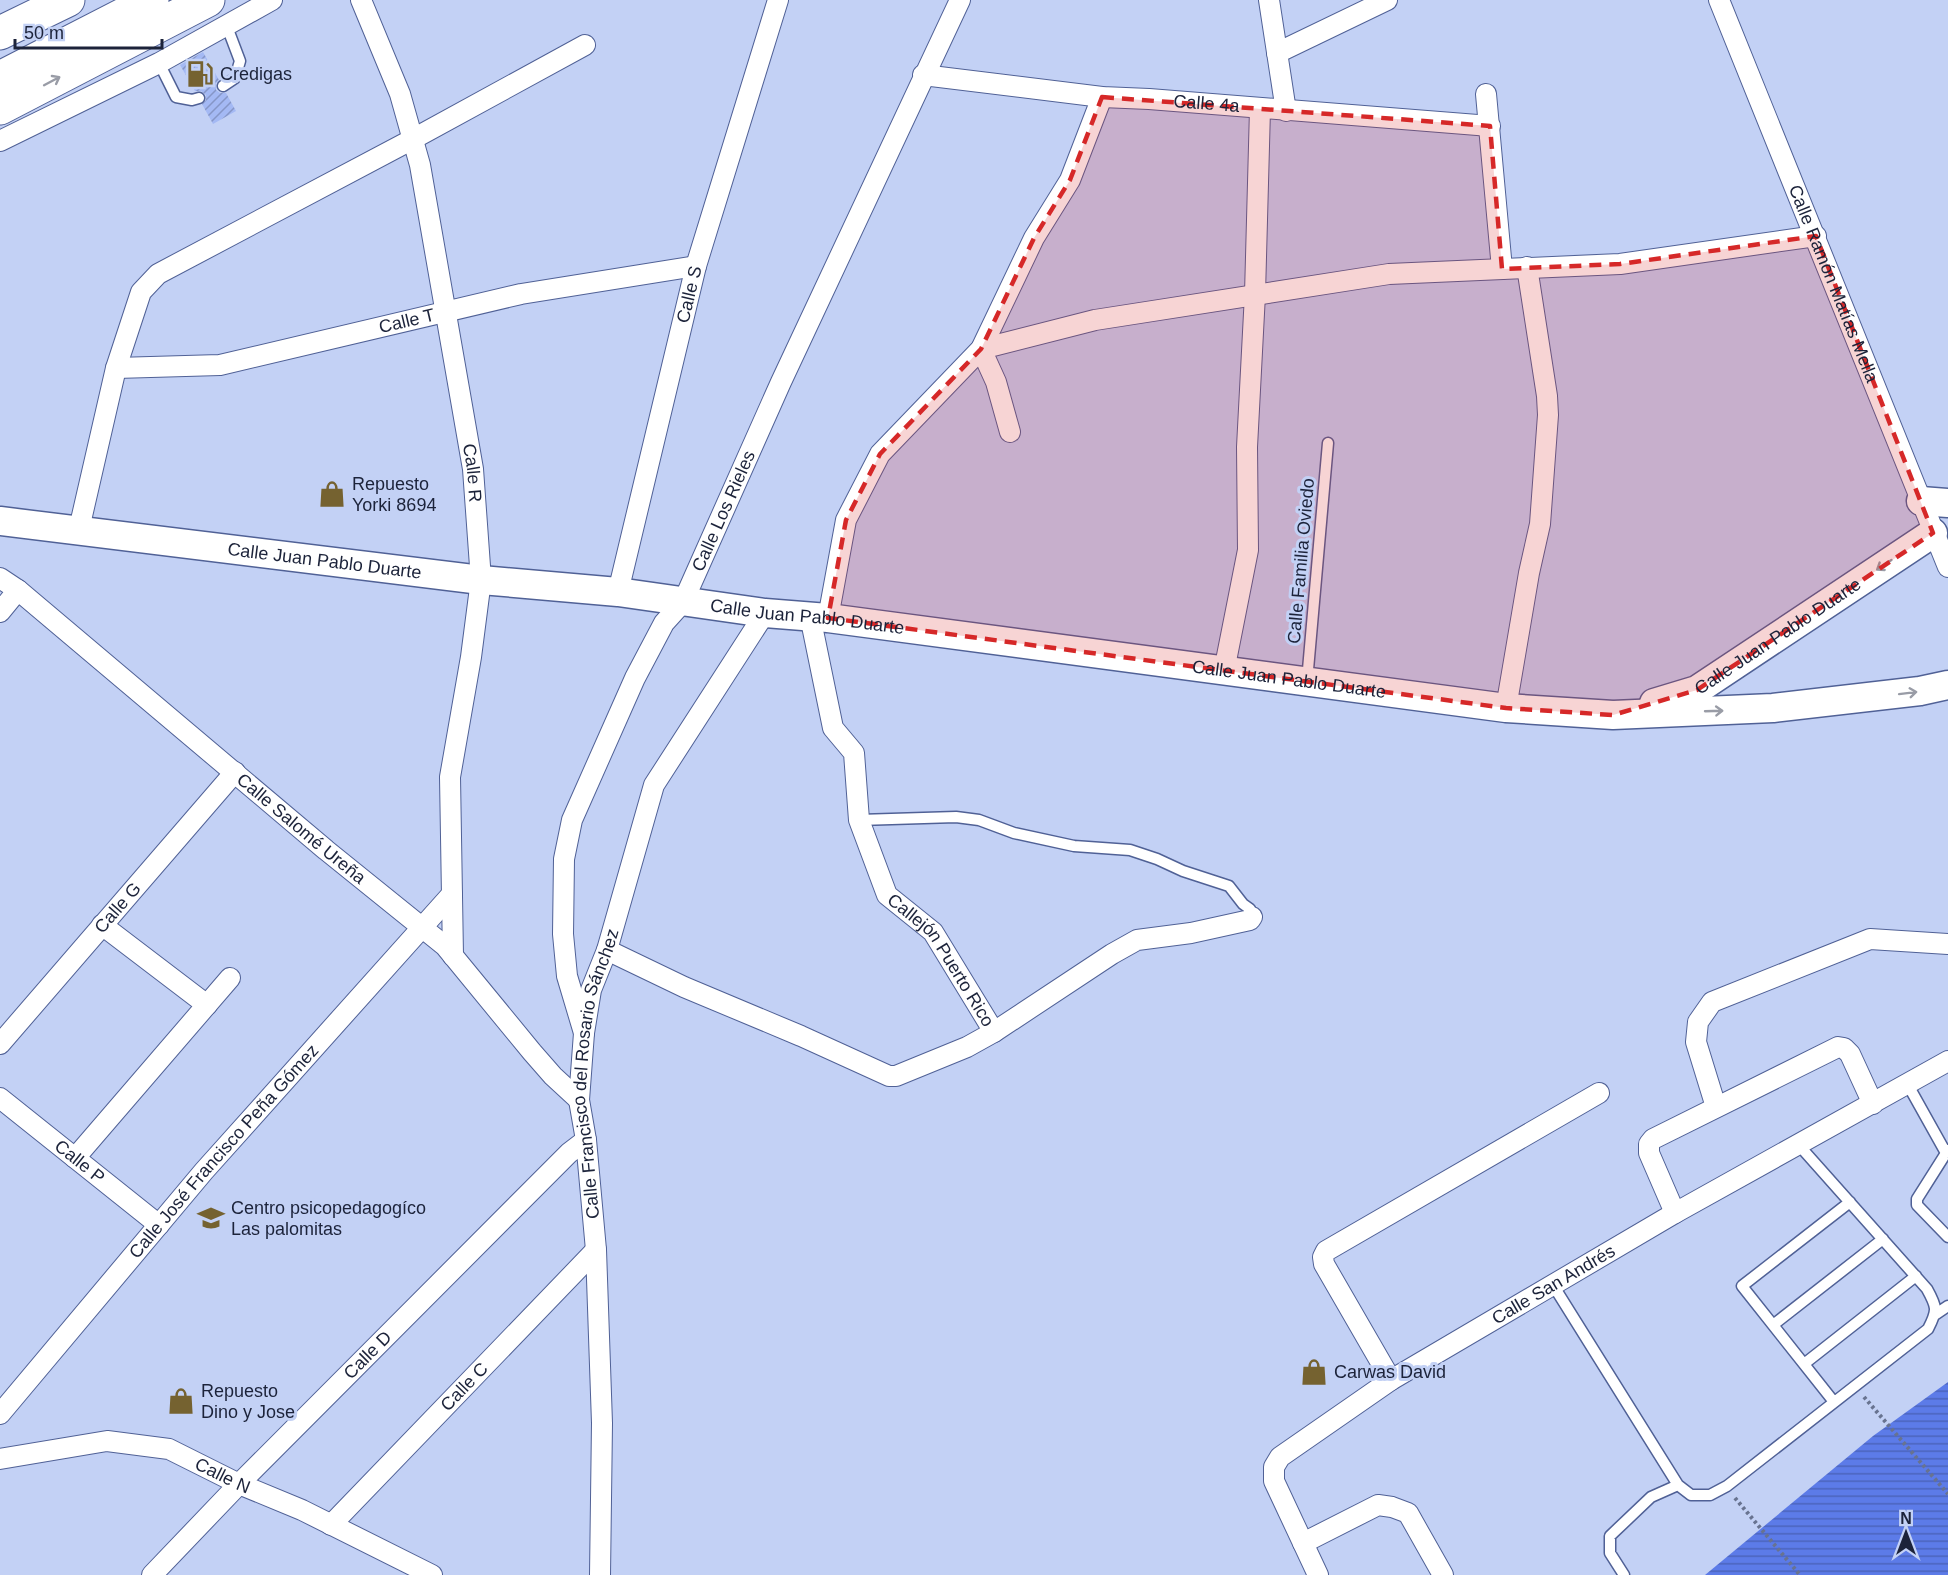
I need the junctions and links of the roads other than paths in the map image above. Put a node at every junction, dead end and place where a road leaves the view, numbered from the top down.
1 (68, 0) edge
2 (152, 0) edge
3 (272, 0) edge
4 (361, 0) edge
5 (778, 0) edge
6 (960, 0) edge
7 (1269, 0) edge
8 (1387, 0) edge
9 (1719, 0) edge
10 (217, 12) edge
11 (0, 33) edge
12 (585, 45) dead end
13 (1277, 52) junction
14 (159, 63) junction
15 (923, 75) junction
16 (0, 78) edge
17 (223, 86) dead end
18 (1486, 94) dead end
19 (1102, 97) junction
20 (199, 98) dead end
21 (0, 108) edge
22 (1260, 109) junction
23 (1286, 111) junction
24 (1490, 126) junction
25 (413, 140) junction
26 (0, 141) edge
27 (1816, 236) junction
28 (696, 266) junction
29 (1527, 267) junction
30 (1502, 269) junction
31 (1255, 294) junction
32 (445, 313) junction
33 (981, 349) junction
34 (116, 368) junction
35 (1010, 432) dead end
36 (1328, 443) dead end
37 (1934, 502) edge
38 (0, 521) edge
39 (79, 529) junction
40 (1933, 532) junction
41 (1948, 567) edge
42 (0, 578) edge
43 (481, 580) junction
44 (18, 590) junction
45 (618, 592) junction
46 (683, 602) junction
47 (0, 612) edge
48 (765, 613) junction
49 (819, 617) junction
50 (1224, 671) junction
51 (1307, 682) junction
52 (1948, 685) edge
53 (1506, 708) junction
54 (1613, 715) junction
55 (235, 772) junction
56 (859, 820) junction
57 (452, 894) junction
58 (1252, 917) joint
59 (102, 925) junction
60 (422, 927) junction
61 (1948, 944) edge
62 (607, 950) junction
63 (453, 956) junction
64 (230, 978) dead end
65 (207, 1005) junction
66 (994, 1032) junction
67 (584, 1033) junction
68 (0, 1044) edge
69 (1948, 1061) edge
70 (1908, 1084) junction
71 (1599, 1093) dead end
72 (0, 1098) edge
73 (579, 1100) junction
74 (1873, 1104) junction
75 (1716, 1107) junction
76 (586, 1140) junction
77 (1797, 1143) junction
78 (1947, 1152) edge
79 (75, 1158) junction
80 (1850, 1202) junction
81 (1675, 1213) junction
82 (159, 1225) junction
83 (1948, 1237) edge
84 (1883, 1239) junction
85 (596, 1250) junction
86 (1916, 1276) junction
87 (1553, 1285) junction
88 (1948, 1306) edge
89 (1935, 1314) junction
90 (1773, 1325) junction
91 (1804, 1364) junction
92 (1391, 1380) junction
93 (1834, 1402) junction
94 (0, 1414) edge
95 (0, 1459) edge
96 (239, 1484) junction
97 (1678, 1485) junction
98 (332, 1525) junction
99 (1303, 1543) junction
100 (598, 1573) edge
101 (152, 1575) edge
102 (432, 1575) edge
103 (1318, 1575) edge
104 (1443, 1575) edge
105 (1624, 1575) edge

1 - 11 highway
2 - 16 highway
3 - 10 street
4 - 25 street, Calle R
5 - 28 street, Calle S
6 - 15 street, Calle Los Rieles
7 - 13 street
8 - 13 street
9 - 27 street, Calle Ramón Matías Mella
10 - 14 street
10 - 17 lane
21 -> 10 highway
12 - 25 street
13 - 23 street
14 - 20 lane
14 - 26 street
15 - 19 street, Calle 4a
15 - 46 street, Calle Los Rieles
18 - 24 street
19 - 22 street, Calle 4a
19 - 33 street
22 - 23 street, Calle 4a
22 - 31 street
23 - 24 street, Calle 4a
24 - 30 street
25 - 32 street, Calle R
25 - 34 street
27 - 29 street
27 - 37 street, Calle Ramón Matías Mella
28 - 32 street, Calle T
28 - 45 street, Calle S
29 - 30 street
29 - 53 street
30 - 31 street
31 - 33 street
31 - 50 street
32 - 34 street, Calle T
32 - 43 street, Calle R
33 - 35 street
33 - 49 street
34 - 39 street
36 - 51 lane, Calle Familia Oviedo
37 - 40 street, Calle Ramón Matías Mella
38 - 39 street, Calle Juan Pablo Duarte
39 - 43 street, Calle Juan Pablo Duarte
40 - 41 street, Calle Ramón Matías Mella
40 -> 54 street, Calle Juan Pablo Duarte
42 - 44 street, Calle Salomé Ureña
43 - 45 street, Calle Juan Pablo Duarte
43 - 57 street, Calle R
44 - 47 street
44 - 55 street, Calle Salomé Ureña
45 - 46 street, Calle Juan Pablo Duarte
46 - 48 street, Calle Juan Pablo Duarte
46 - 67 street, Calle Los Rieles
48 - 49 street, Calle Juan Pablo Duarte
48 - 62 street, Calle Francisco del Rosario Sánchez
49 - 50 street, Calle Juan Pablo Duarte
49 - 56 street, Callejón Puerto Rico
50 - 51 street, Calle Juan Pablo Duarte
51 - 53 street, Calle Juan Pablo Duarte
54 -> 52 street, Calle Juan Pablo Duarte
53 - 54 street, Calle Juan Pablo Duarte
55 - 59 street, Calle G
55 - 60 street, Calle Salomé Ureña
56 - 58 lane
56 - 66 street, Callejón Puerto Rico
57 - 60 street, Calle José Francisco Peña Gómez
57 - 63 street, Calle R
58 - 66 street
59 - 65 street
59 - 68 street, Calle G
60 - 63 street, Calle Salomé Ureña
60 - 82 street, Calle José Francisco Peña Gómez
61 - 75 street
62 - 66 street
62 - 67 street, Calle Francisco del Rosario Sánchez
63 - 73 street, Calle Salomé Ureña
64 - 65 street
65 - 79 street
67 - 73 street, Calle Francisco del Rosario Sánchez
69 - 70 street, Calle San Andrés
70 - 74 street, Calle San Andrés
70 - 78 lane
71 - 92 street
72 - 79 street, Calle P
73 - 76 street, Calle Francisco del Rosario Sánchez
74 - 75 street
74 - 77 street, Calle San Andrés
75 - 81 street
76 - 85 street, Calle Francisco del Rosario Sánchez
76 - 96 street, Calle D
77 - 80 lane
77 - 81 street, Calle San Andrés
78 - 83 lane
79 - 82 street, Calle P
80 - 84 lane
80 - 90 lane
81 - 87 street, Calle San Andrés
82 - 94 street, Calle José Francisco Peña Gómez
84 - 86 lane
84 - 90 lane
85 - 98 street, Calle C
85 - 100 street, Calle Francisco del Rosario Sánchez
86 - 89 lane
86 - 91 lane
87 - 92 street, Calle San Andrés
87 - 97 lane
88 - 89 lane
89 - 93 lane
90 - 91 lane
91 - 93 lane
92 - 99 street, Calle San Andrés
93 - 97 lane
95 - 96 street, Calle N
96 - 98 street, Calle N
96 - 101 street, Calle D
97 - 105 lane
98 - 102 street, Calle N
99 - 103 street, Calle San Andrés
99 - 104 street

